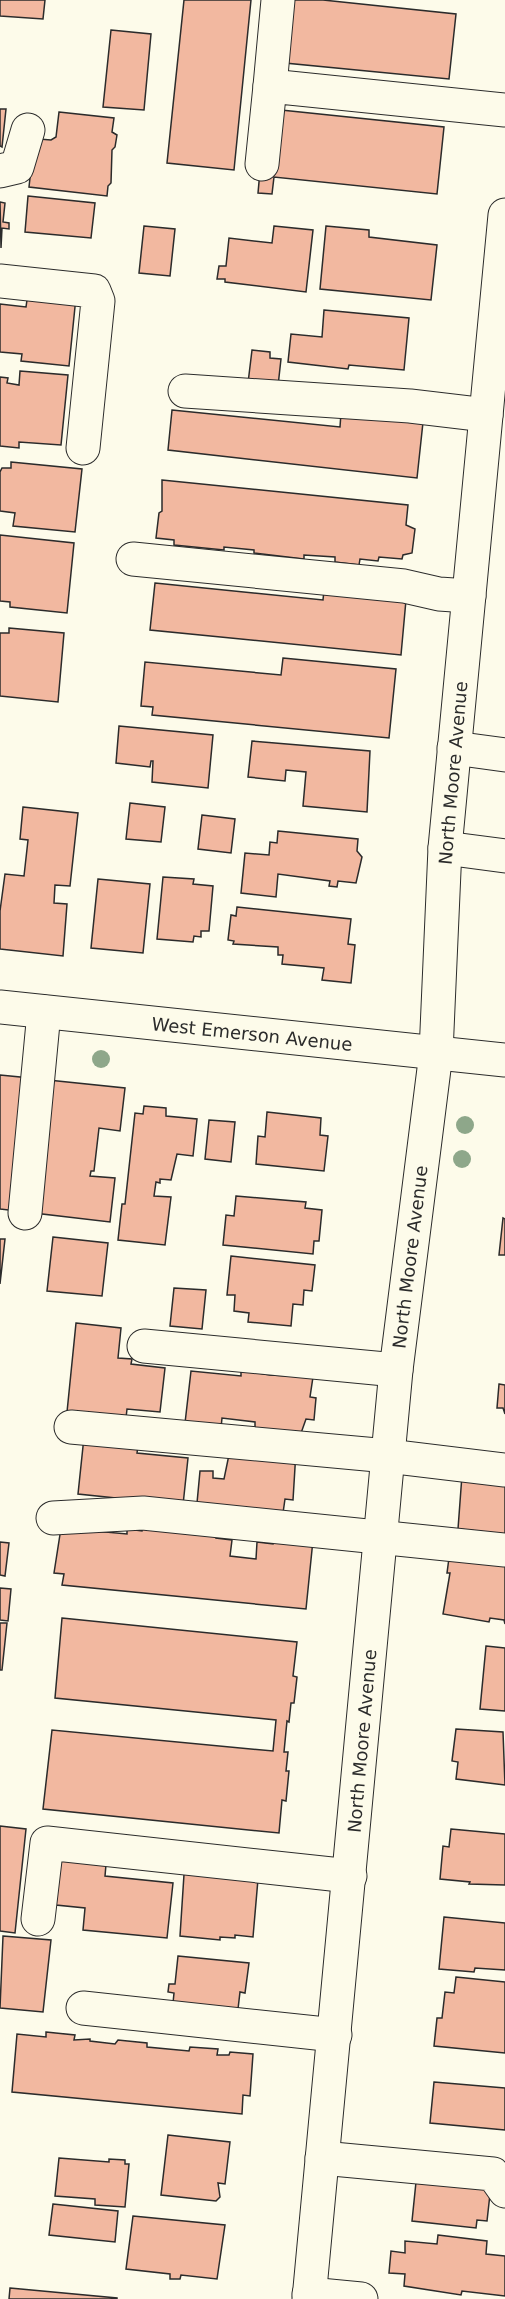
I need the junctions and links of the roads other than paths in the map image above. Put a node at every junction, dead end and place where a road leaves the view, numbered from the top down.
1 (279, 0) edge
2 (270, 86) junction
3 (505, 110) edge
4 (28, 130) dead end
5 (262, 164) dead end
6 (0, 171) edge
7 (505, 215) edge
8 (0, 281) edge
9 (185, 391) dead end
10 (486, 415) junction
11 (83, 448) dead end
12 (133, 559) dead end
13 (469, 596) junction
14 (454, 748) junction
15 (505, 755) edge
16 (445, 848) junction
17 (505, 856) edge
18 (0, 1007) edge
19 (44, 1012) junction
20 (436, 1053) junction
21 (505, 1060) edge
22 (25, 1213) dead end
23 (144, 1346) dead end
24 (396, 1370) junction
25 (71, 1427) dead end
26 (388, 1456) junction
27 (505, 1470) edge
28 (53, 1518) dead end
29 (381, 1536) junction
30 (505, 1550) edge
31 (350, 1876) junction
32 (38, 1919) dead end
33 (83, 2008) dead end
34 (335, 2035) junction
35 (322, 2158) junction
36 (505, 2191) edge
37 (309, 2296) edge
38 (361, 2299) edge

1 - 2 street
2 - 3 street
2 - 5 street
4 - 6 street
7 - 10 street, North Moore Avenue
8 - 11 street
9 - 10 street
10 - 13 street, North Moore Avenue
12 - 13 street
13 - 14 street, North Moore Avenue
14 - 15 street
14 - 16 street, North Moore Avenue
16 - 17 street
16 - 20 street, North Moore Avenue
18 - 19 street, West Emerson Avenue
19 - 20 street, West Emerson Avenue
19 - 22 street
20 - 21 street, West Emerson Avenue
20 - 24 street, North Moore Avenue
23 - 24 street
24 - 26 street, North Moore Avenue
25 - 26 street
26 - 27 street
26 - 29 street, North Moore Avenue
28 - 29 street
29 - 30 street
29 - 31 street, North Moore Avenue
31 - 32 street
31 - 34 street, North Moore Avenue
33 - 34 street
34 - 35 street, North Moore Avenue
35 - 36 street
35 - 37 street, North Moore Avenue
37 - 38 street

